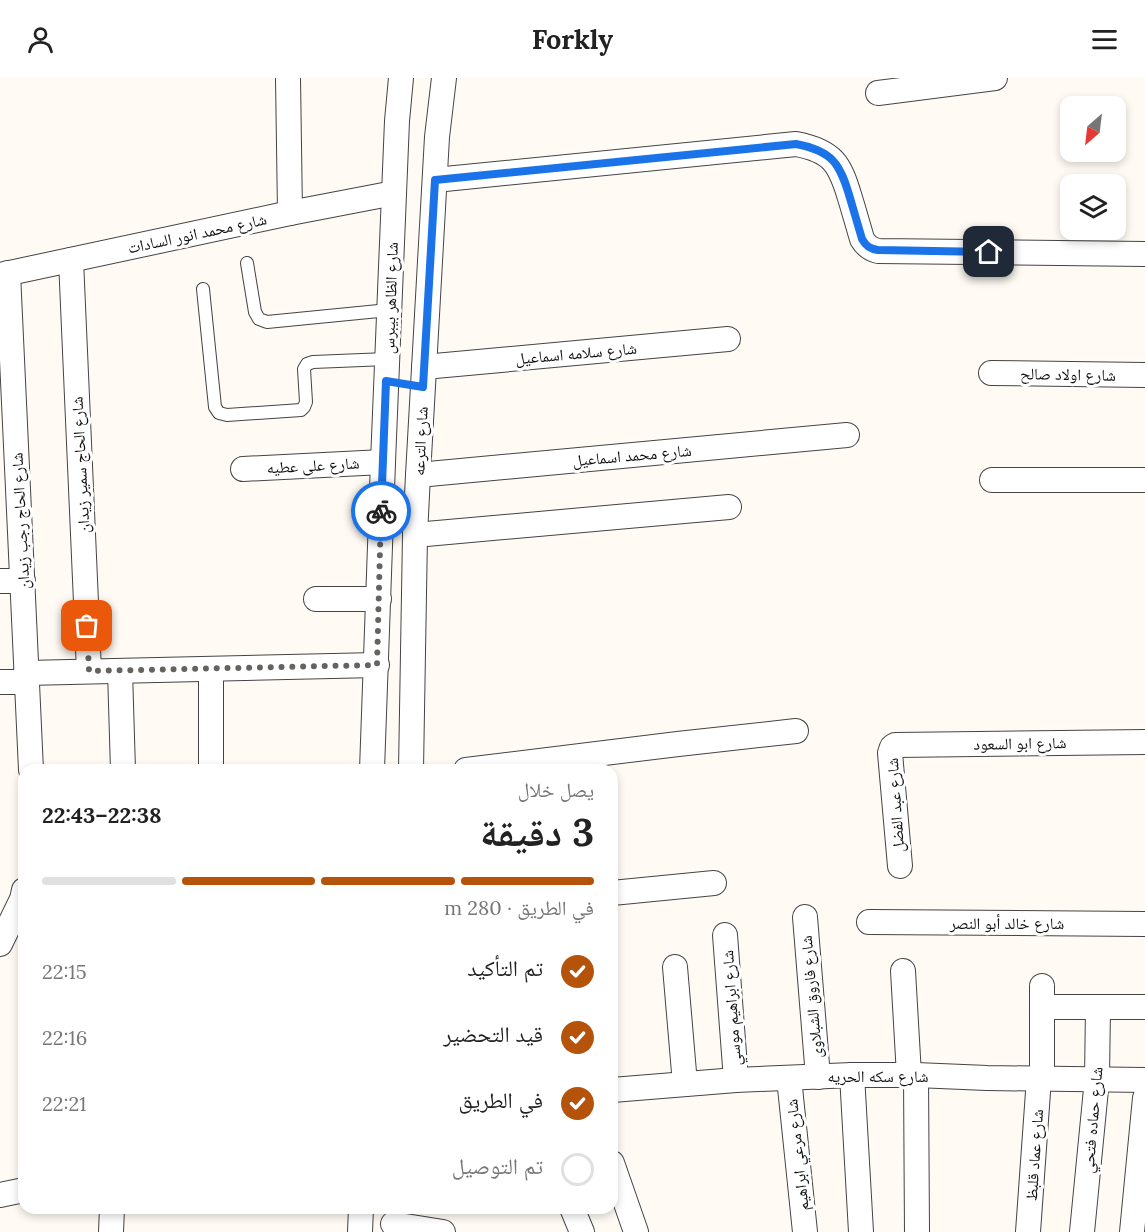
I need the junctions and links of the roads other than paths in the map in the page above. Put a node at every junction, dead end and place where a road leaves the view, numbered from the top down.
1 (288, 78) edge
2 (401, 78) edge
3 (444, 78) edge
4 (995, 78) edge
5 (878, 93) dead end
6 (435, 180) junction
7 (394, 193) junction
8 (290, 213) junction
9 (1145, 254) edge
10 (71, 260) junction
11 (248, 263) dead end
12 (4, 274) edge
13 (203, 289) dead end
14 (389, 310) junction
15 (728, 339) dead end
16 (387, 370) junction
17 (991, 373) dead end
18 (1145, 375) edge
19 (423, 377) junction
20 (847, 435) dead end
21 (383, 462) junction
22 (243, 468) dead end
23 (418, 475) junction
24 (992, 480) dead end
25 (1145, 480) edge
26 (729, 507) dead end
27 (415, 535) junction
28 (11, 581) edge
29 (316, 599) dead end
30 (379, 599) junction
31 (377, 665) junction
32 (211, 669) junction
33 (89, 671) junction
34 (120, 671) junction
35 (27, 678) junction
36 (0, 682) edge
37 (796, 731) dead end
38 (1145, 742) edge
39 (895, 745) joint
40 (31, 764) edge
41 (123, 764) edge
42 (211, 764) edge
43 (372, 764) edge
44 (411, 764) edge
45 (514, 764) edge
46 (900, 866) dead end
47 (714, 883) dead end
48 (618, 892) edge
49 (18, 907) edge
50 (805, 917) dead end
51 (869, 922) dead end
52 (1145, 924) edge
53 (725, 935) dead end
54 (0, 944) edge
55 (675, 967) dead end
56 (903, 971) dead end
57 (1098, 1007) junction
58 (1145, 1007) edge
59 (912, 1075) junction
60 (852, 1076) junction
61 (818, 1077) junction
62 (789, 1078) junction
63 (1041, 1078) junction
64 (1097, 1079) junction
65 (736, 1080) junction
66 (1145, 1080) edge
67 (685, 1084) junction
68 (618, 1090) edge
69 (1145, 1098) edge
70 (618, 1180) edge
71 (18, 1191) edge
72 (0, 1195) edge
73 (112, 1214) edge
74 (360, 1214) edge
75 (574, 1214) edge
76 (393, 1221) edge
77 (111, 1232) edge
78 (360, 1232) edge
79 (443, 1232) edge
80 (582, 1232) edge
81 (636, 1232) edge
82 (805, 1232) edge
83 (861, 1232) edge
84 (917, 1232) edge
85 (1028, 1232) edge
86 (1082, 1232) edge
87 (1132, 1232) edge

1 - 8 street
2 - 7 street, شارع الظاهر بيبرس
3 - 6 street, شارع الترعه
4 - 5 street
6 - 9 street
6 - 19 street, شارع الترعه
7 - 8 street, شارع محمد انور السادات
7 - 14 street, شارع الظاهر بيبرس
8 - 10 street, شارع محمد انور السادات
10 - 12 street, شارع محمد انور السادات
10 - 33 street, شارع الحاج سمير زيدان
11 - 14 lane
12 - 28 street, شارع الحاج رجب زيدان
13 - 16 lane
14 - 16 street, شارع الظاهر بيبرس
15 - 19 street, شارع سلامه اسماعيل
16 - 19 street, شارع سلامه اسماعيل
16 - 21 street, شارع الظاهر بيبرس
17 - 18 street, شارع اولاد صالح
19 - 23 street, شارع الترعه
20 - 23 street, شارع محمد اسماعيل
21 - 22 street, شارع على عطيه
21 - 30 street, شارع الظاهر بيبرس
23 - 27 street, شارع الترعه
24 - 25 street
26 - 27 street
27 - 44 street, شارع الترعه
28 - 35 street, شارع الحاج رجب زيدان
29 - 30 street
30 - 31 street, شارع الظاهر بيبرس
31 - 32 street
31 - 43 street, شارع الظاهر بيبرس
32 - 34 street
32 - 42 street
33 - 34 street
33 - 35 street
34 - 41 street
35 - 36 street
35 - 40 street, شارع الحاج رجب زيدان
37 - 45 street
38 - 39 street, شارع ابو السعود
39 - 46 street, شارع عبد الفضل
47 - 48 street
49 - 54 street
50 - 61 street, شارع فاروق الشبلاوى
51 - 52 street, شارع خالد أبو النصر
53 - 65 street, شارع ابراهيم موسي
55 - 67 street
56 - 59 street
57 - 58 street
57 - 63 street, شارع عماد قلبظ
57 - 64 street, شارع حماده فتحي
59 - 60 street, شارع سكه الحريه
59 - 63 street, شارع سكه الحريه
59 - 84 street
60 - 61 street, شارع سكه الحريه
60 - 83 street
61 - 62 street, شارع سكه الحريه
62 - 65 street, شارع سكه الحريه
62 - 82 street, شارع مرعي ابراهيم
63 - 64 street, شارع سكه الحريه
63 - 85 street, شارع عماد قلبظ
64 - 66 street, شارع سكه الحريه
64 - 86 street, شارع حماده فتحي
65 - 67 street, شارع سكه الحريه
67 - 68 street, شارع سكه الحريه
69 - 87 street
70 - 81 street
71 - 72 street
73 - 77 street
74 - 78 street
75 - 80 street
76 - 79 street

